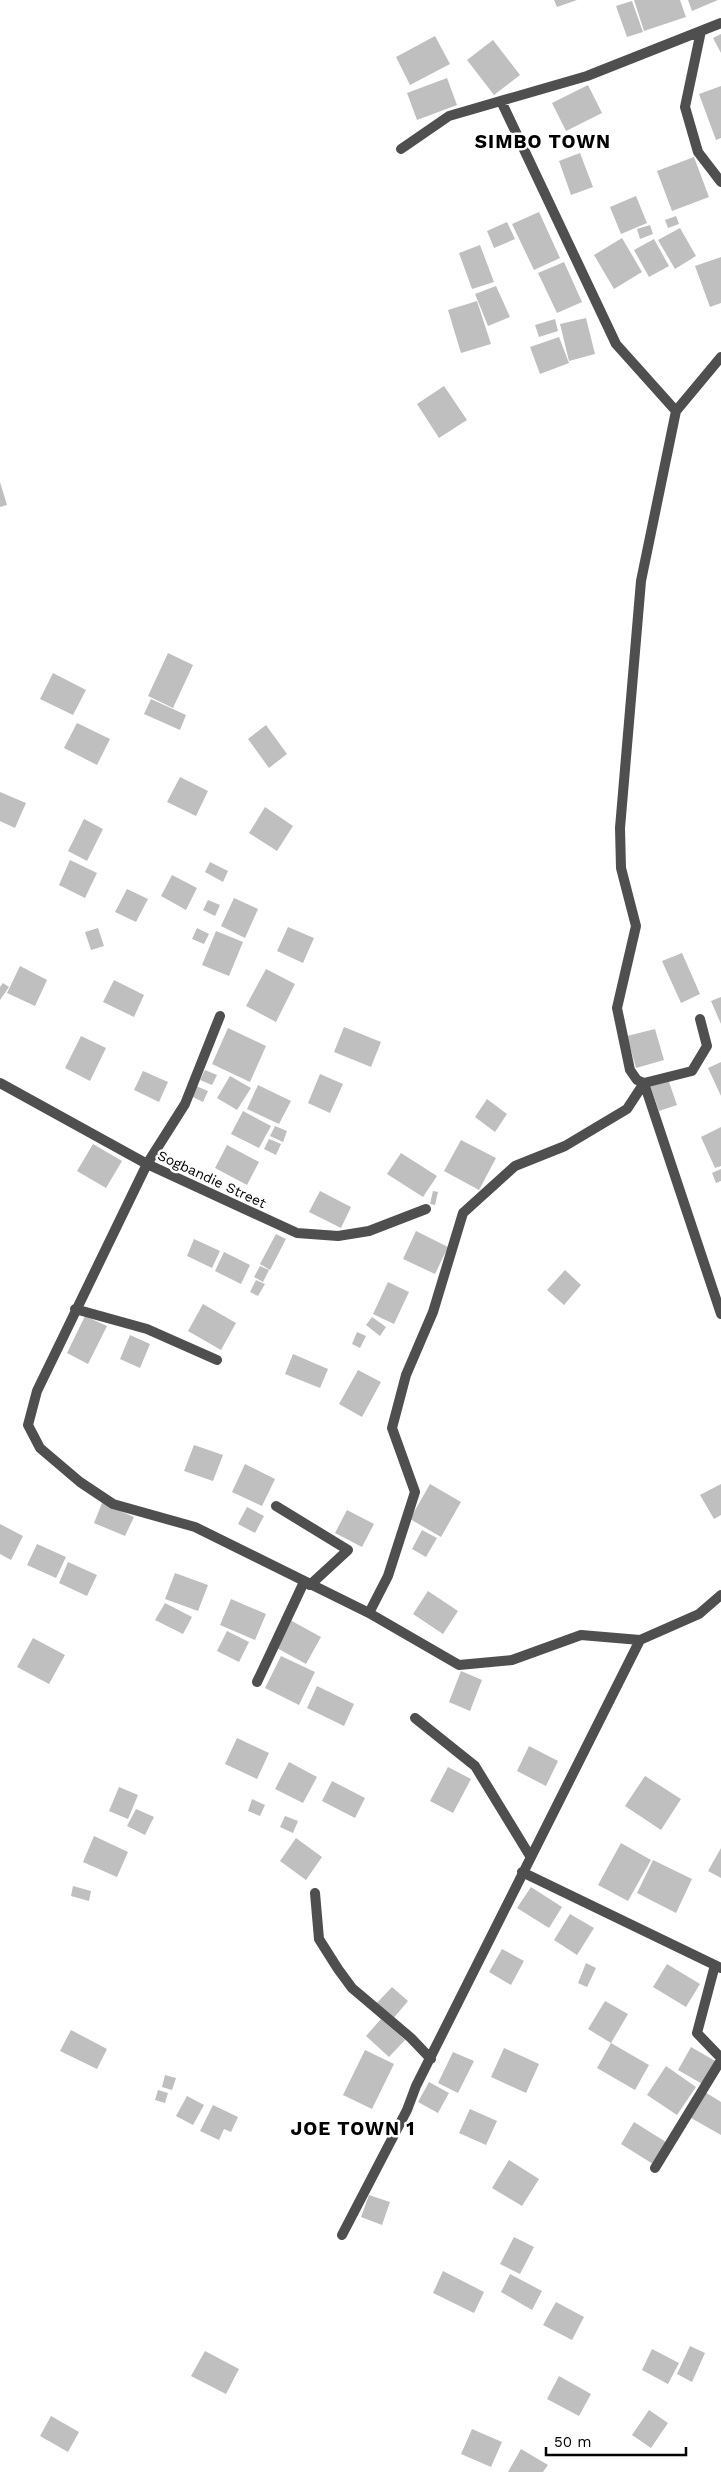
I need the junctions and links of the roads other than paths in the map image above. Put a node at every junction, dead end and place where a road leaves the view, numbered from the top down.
1 (721, 24) edge
2 (701, 31) junction
3 (501, 101) junction
4 (400, 149) dead end
5 (721, 182) edge
6 (721, 357) edge
7 (676, 411) junction
8 (220, 1016) dead end
9 (700, 1019) dead end
10 (0, 1083) edge
11 (644, 1083) junction
12 (147, 1164) junction
13 (426, 1209) dead end
14 (75, 1309) junction
15 (721, 1314) edge
16 (217, 1360) dead end
17 (276, 1506) dead end
18 (307, 1583) junction
19 (721, 1595) edge
20 (368, 1613) junction
21 (640, 1640) junction
22 (257, 1682) dead end
23 (415, 1718) dead end
24 (530, 1856) junction
25 (522, 1872) junction
26 (315, 1893) dead end
27 (718, 1966) edge
28 (430, 2059) junction
29 (721, 2059) edge
30 (655, 2168) dead end
31 (342, 2235) dead end

1 - 2 street
2 - 3 street
2 - 5 street
3 - 4 street
3 - 7 street
6 - 7 street
7 - 11 street
8 - 12 street
9 - 11 street
10 - 12 street, Sogbandie Street
11 - 15 street
11 - 20 street
12 - 13 street, Sogbandie Street
12 - 14 street
14 - 16 street
14 - 18 street
17 - 18 street
18 - 20 street
18 - 22 street
19 - 21 street
20 - 21 street
21 - 24 street
23 - 24 street
24 - 25 street
25 - 27 street
25 - 28 street
26 - 28 street
27 - 29 street
28 - 31 street
29 - 30 street

